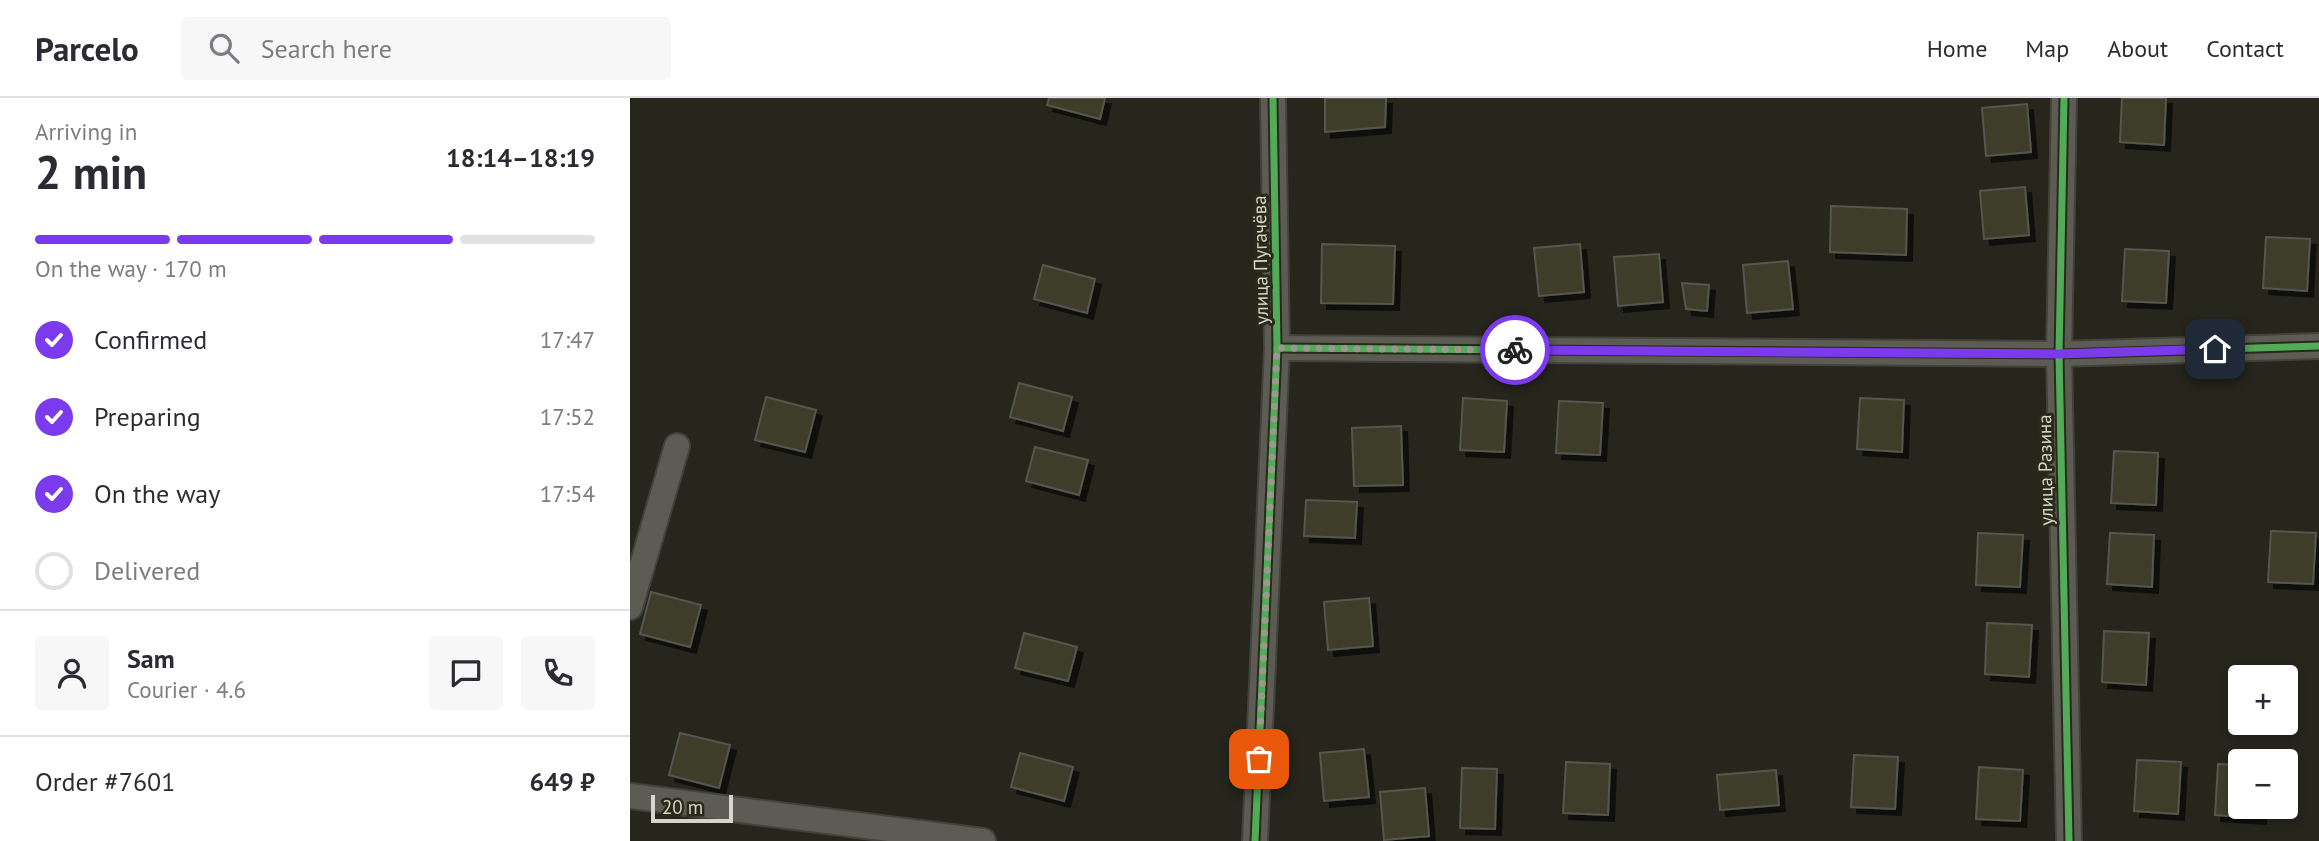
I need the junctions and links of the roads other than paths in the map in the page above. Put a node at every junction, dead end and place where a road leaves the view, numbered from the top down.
1 (1273, 98) edge
2 (2064, 98) edge
3 (2319, 346) edge
4 (1277, 348) junction
5 (2059, 354) junction
6 (677, 446) dead end
7 (630, 607) edge
8 (630, 796) edge
9 (814, 832) edge
10 (984, 841) edge
11 (1255, 841) edge
12 (2069, 841) edge

1 - 4 street, улица Пугачёва
2 - 5 street, улица Разина
3 - 5 street
4 - 5 street
4 - 11 street, улица Пугачёва
5 - 12 street, улица Разина
6 - 7 street
8 - 9 street
9 - 10 street

